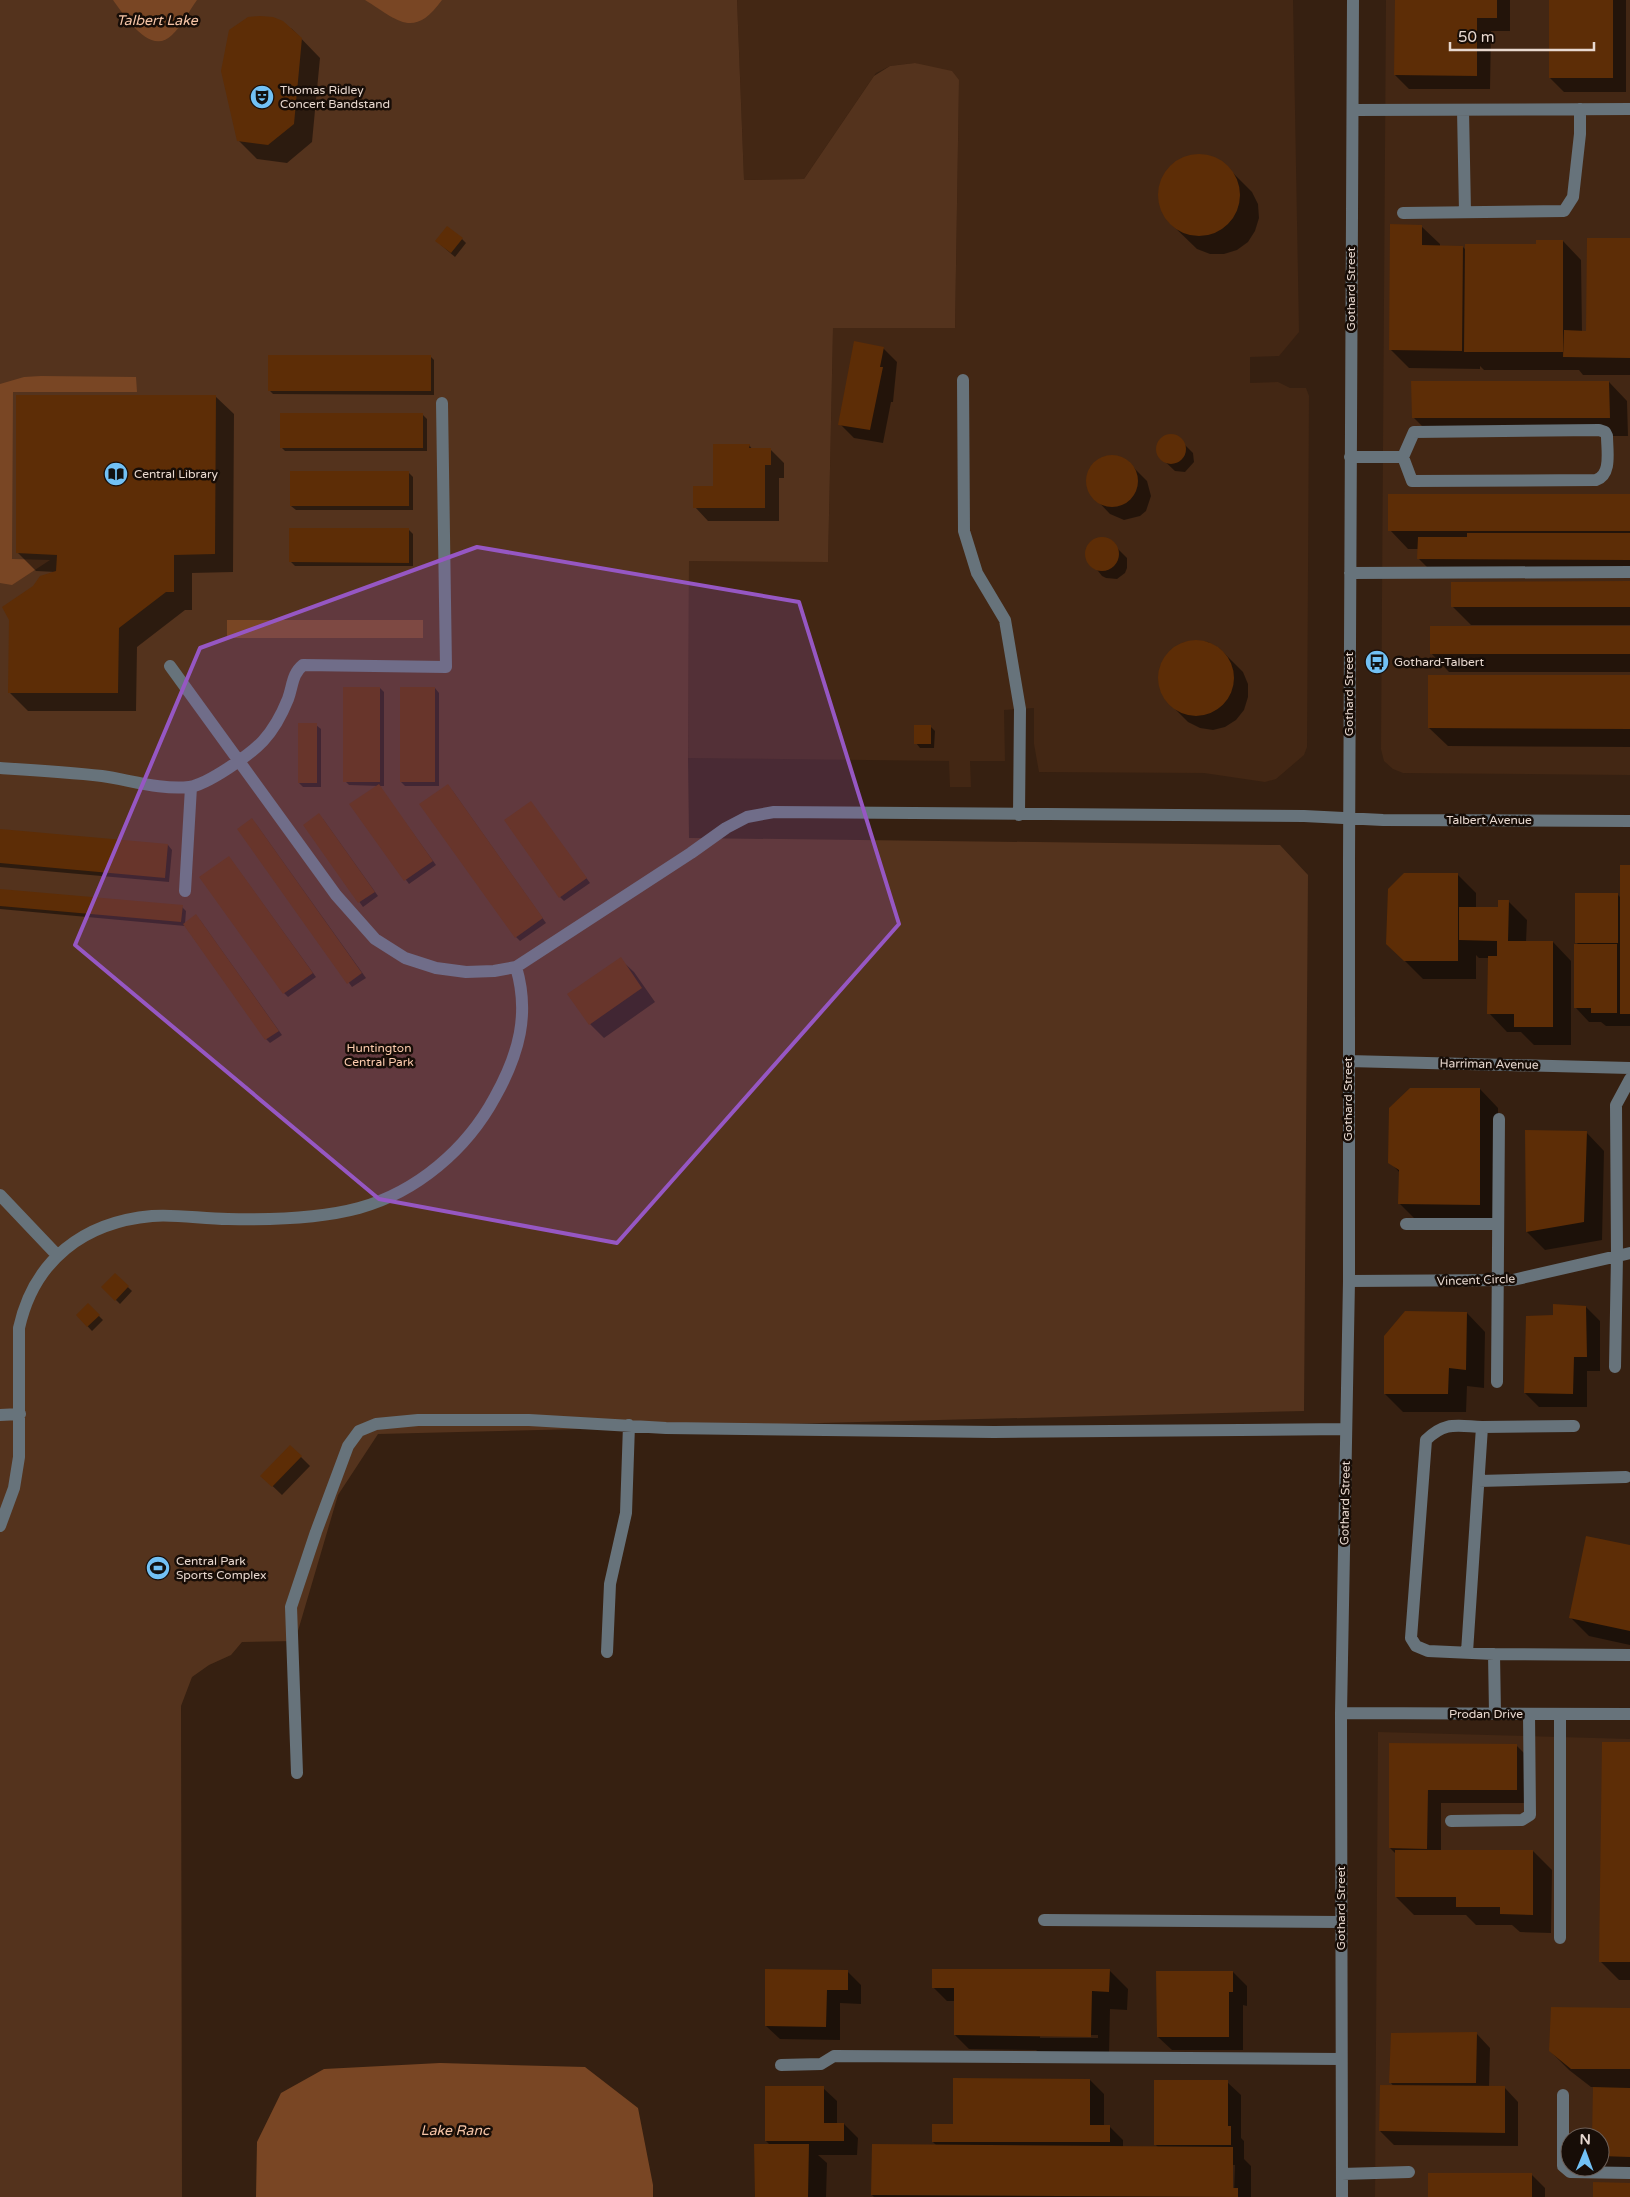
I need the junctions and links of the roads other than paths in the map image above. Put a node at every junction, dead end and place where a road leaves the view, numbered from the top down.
1 (1353, 0) edge
2 (1580, 109) junction
3 (1630, 109) edge
4 (1352, 110) junction
5 (1463, 110) junction
6 (1465, 212) junction
7 (1403, 213) dead end
8 (963, 380) dead end
9 (442, 403) dead end
10 (1350, 457) junction
11 (1403, 457) junction
12 (1630, 572) edge
13 (1350, 573) junction
14 (170, 666) dead end
15 (238, 761) junction
16 (0, 768) edge
17 (191, 787) junction
18 (1019, 815) junction
19 (1349, 819) junction
20 (1630, 821) edge
21 (185, 891) dead end
22 (516, 966) junction
23 (1348, 1061) junction
24 (1630, 1068) edge
25 (1630, 1079) edge
26 (1499, 1119) dead end
27 (0, 1195) edge
28 (1406, 1224) dead end
29 (1498, 1224) junction
30 (57, 1255) junction
31 (1624, 1255) edge
32 (1497, 1280) junction
33 (1349, 1281) junction
34 (1615, 1367) dead end
35 (1497, 1382) dead end
36 (20, 1414) junction
37 (0, 1415) edge
38 (629, 1426) junction
39 (1574, 1426) dead end
40 (1482, 1427) junction
41 (1346, 1429) junction
42 (1626, 1477) dead end
43 (1479, 1481) junction
44 (0, 1526) edge
45 (607, 1652) dead end
46 (1468, 1652) junction
47 (1494, 1654) junction
48 (1630, 1655) edge
49 (1341, 1713) junction
50 (1495, 1713) junction
51 (1529, 1714) junction
52 (1560, 1714) junction
53 (1630, 1714) edge
54 (297, 1773) dead end
55 (1451, 1821) dead end
56 (1044, 1920) dead end
57 (1341, 1922) junction
58 (1560, 1938) dead end
59 (1341, 2059) junction
60 (781, 2065) dead end
61 (1563, 2095) dead end
62 (1409, 2172) dead end
63 (1630, 2173) edge
64 (1342, 2174) junction
65 (1342, 2197) edge

1 - 4 street, Gothard Street
2 - 3 street
2 - 5 street
2 - 6 street
4 - 5 street
4 - 10 street, Gothard Street
5 - 6 street
6 - 7 street
8 - 18 street
9 - 15 street
10 - 11 street
10 - 13 street, Gothard Street
11 - 11 street
12 - 13 street
13 - 19 street, Gothard Street
14 - 15 street
15 - 17 street
15 - 22 street
16 - 17 street
17 - 21 street
18 - 19 street, Talbert Avenue
18 - 22 street, Talbert Avenue
19 - 20 street, Talbert Avenue
19 - 23 street, Gothard Street
22 - 30 street
23 - 24 street, Harriman Avenue
23 - 33 street, Gothard Street
25 - 31 street
26 - 29 street
27 - 30 street
28 - 29 street
29 - 32 street
30 - 36 street
31 - 32 street, Vincent Circle
31 - 34 street
32 - 33 street, Vincent Circle
32 - 35 street
33 - 41 street, Gothard Street
36 - 37 street
36 - 44 street
38 - 41 street
38 - 45 street
38 - 54 street
39 - 40 street
40 - 43 street
40 - 46 street
41 - 49 street, Gothard Street
42 - 43 street
43 - 46 street
46 - 47 street
47 - 48 street
47 - 50 street
49 - 50 street, Prodan Drive
49 - 57 street, Gothard Street
50 - 51 street, Prodan Drive
51 - 52 street, Prodan Drive
51 - 55 street
52 - 53 street, Prodan Drive
52 - 58 street
56 - 57 street
57 - 59 street, Gothard Street
59 - 60 street
59 - 64 street, Gothard Street
61 - 63 street
62 - 64 street
64 - 65 street, Gothard Street

